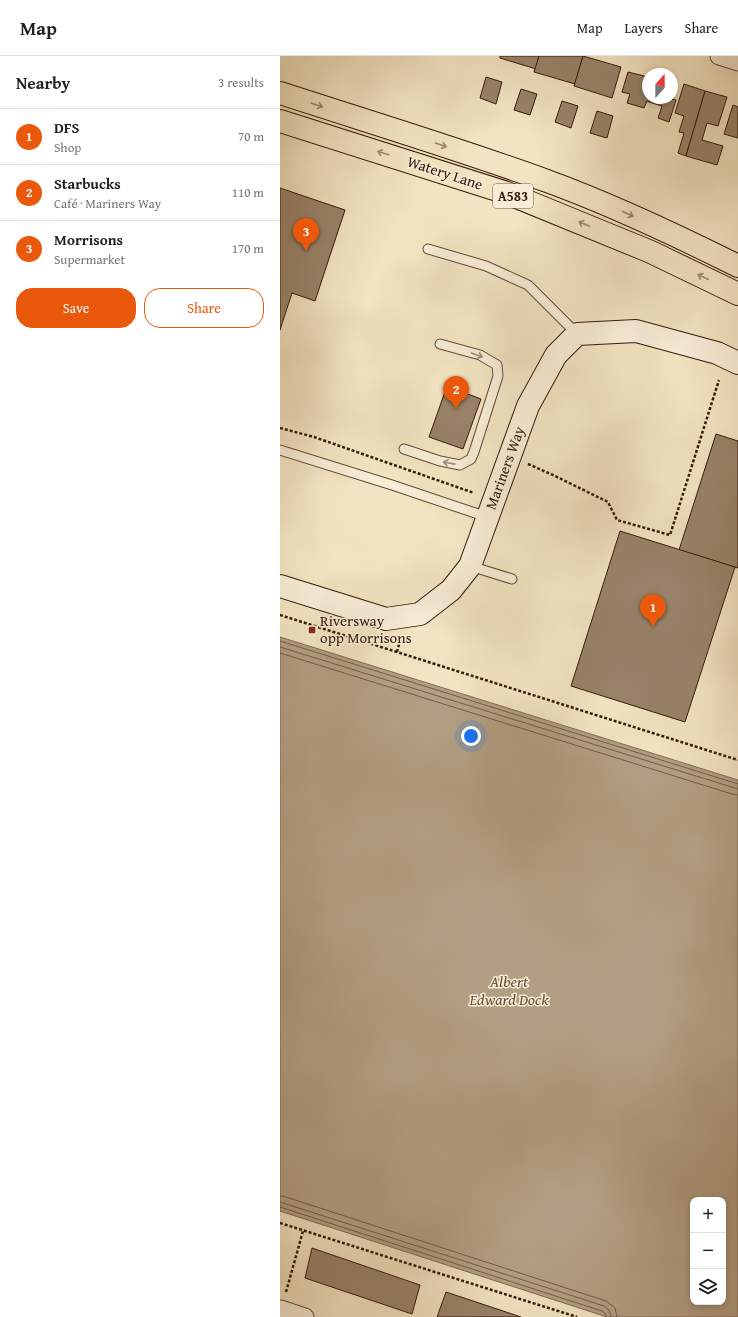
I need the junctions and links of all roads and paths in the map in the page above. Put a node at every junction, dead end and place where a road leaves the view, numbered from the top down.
1 (719, 56) edge
2 (738, 62) edge
3 (280, 93) edge
4 (280, 121) edge
5 (428, 249) dead end
6 (738, 266) edge
7 (738, 294) edge
8 (577, 334) junction
9 (440, 344) dead end
10 (738, 363) edge
11 (719, 380) dead end
12 (280, 428) edge
13 (404, 449) dead end
14 (280, 450) edge
15 (509, 456) junction
16 (490, 508) junction
17 (470, 566) junction
18 (512, 579) dead end
19 (280, 586) edge
20 (280, 615) edge
21 (738, 760) edge
22 (280, 1223) edge
23 (303, 1230) junction
24 (280, 1311) edge
25 (305, 1317) edge
26 (577, 1317) edge

1 - 2 street
3 -> 6 highway, Watery Lane / A583
7 -> 4 highway, Watery Lane / A583
5 - 8 lane
8 - 10 street
8 - 15 street, Mariners Way
9 -> 13 lane
11 - 15 path
12 - 16 path
14 - 16 lane
15 - 16 street, Mariners Way
16 - 17 street, Mariners Way
17 - 18 lane
17 - 19 street, Mariners Way
20 - 21 path
22 - 23 path
23 - 24 path
23 - 26 path
24 - 25 street

